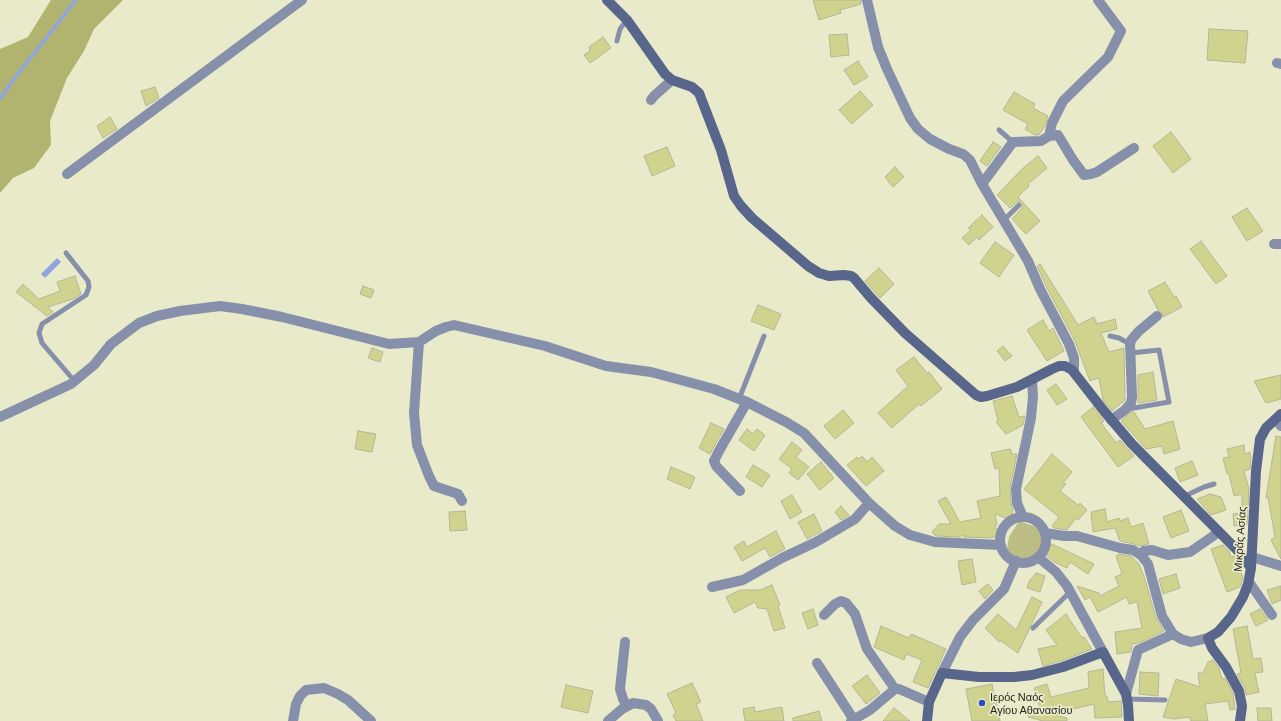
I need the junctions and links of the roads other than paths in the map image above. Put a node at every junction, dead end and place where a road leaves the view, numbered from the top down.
1 (302, 0) edge
2 (607, 0) edge
3 (868, 0) edge
4 (1098, 0) edge
5 (627, 20) junction
6 (617, 41) dead end
7 (672, 80) junction
8 (651, 100) dead end
9 (999, 130) dead end
10 (1049, 136) junction
11 (1013, 142) junction
12 (1134, 148) dead end
13 (67, 174) dead end
14 (982, 184) junction
15 (1019, 205) dead end
16 (1004, 220) junction
17 (66, 253) dead end
18 (1157, 316) dead end
19 (764, 336) dead end
20 (1110, 336) dead end
21 (419, 342) junction
22 (1131, 349) junction
23 (1074, 372) junction
24 (75, 380) junction
25 (1032, 380) junction
26 (743, 401) junction
27 (1125, 410) junction
28 (0, 417) edge
29 (1111, 420) junction
30 (1279, 420) edge
31 (1214, 484) dead end
32 (740, 491) dead end
33 (1185, 496) junction
34 (462, 501) dead end
35 (869, 503) junction
36 (1024, 517) junction
37 (1219, 532) junction
38 (1045, 533) junction
39 (1002, 545) junction
40 (1141, 555) junction
41 (1038, 557) junction
42 (1252, 557) junction
43 (1016, 561) junction
44 (1281, 566) edge
45 (1251, 568) junction
46 (1248, 582) junction
47 (712, 587) dead end
48 (1070, 592) junction
49 (824, 615) dead end
50 (1272, 615) dead end
51 (1033, 628) dead end
52 (1173, 634) junction
53 (1208, 638) junction
54 (625, 642) dead end
55 (1103, 652) junction
56 (817, 664) dead end
57 (942, 673) junction
58 (895, 689) junction
59 (1126, 696) junction
60 (1165, 700) dead end
61 (929, 702) junction
62 (627, 706) junction
63 (852, 720) edge
64 (293, 721) edge
65 (370, 721) edge
66 (608, 721) edge
67 (658, 721) edge
68 (927, 721) edge
69 (1129, 721) edge
70 (1240, 721) edge

1 - 13 street
2 - 5 street
3 - 14 street
4 - 10 street
5 - 6 lane
5 - 7 street
7 - 8 street
7 - 25 street
9 - 11 lane
10 - 11 street
10 - 12 street
11 - 14 street
14 - 16 street
15 - 16 lane
16 - 23 street
17 - 24 lane
18 - 22 street
19 - 26 lane
20 - 22 lane
21 - 24 street
21 - 26 street
21 - 34 street
22 - 27 street
22 - 27 lane
23 - 25 street
23 - 29 street
24 - 28 street
25 - 36 street
26 - 32 street
26 - 35 street
27 - 29 street
29 - 33 street
30 - 42 street, Μικράς Ασίας
31 - 33 lane
33 - 37 street
35 - 39 street
35 - 47 street
36 - 38 street
36 - 39 street
37 - 40 street
37 - 45 street
38 - 40 street
38 - 41 street
39 - 43 street
40 - 52 street
41 - 43 street
41 - 48 street
42 - 44 street
42 - 45 street, Μικράς Ασίας
43 - 57 street
45 - 46 street, Μικράς Ασίας
46 - 50 street
46 - 53 street, Μικράς Ασίας
48 - 51 lane
48 - 55 street
49 - 58 street
52 - 53 street
52 - 59 street
53 - 70 street
54 - 62 street
55 - 57 street
55 - 59 street
56 - 63 street
57 - 61 street
58 - 61 street
58 - 63 street
59 - 60 lane
59 - 69 street
61 - 68 street
62 - 66 street
62 - 67 street
64 - 65 street

